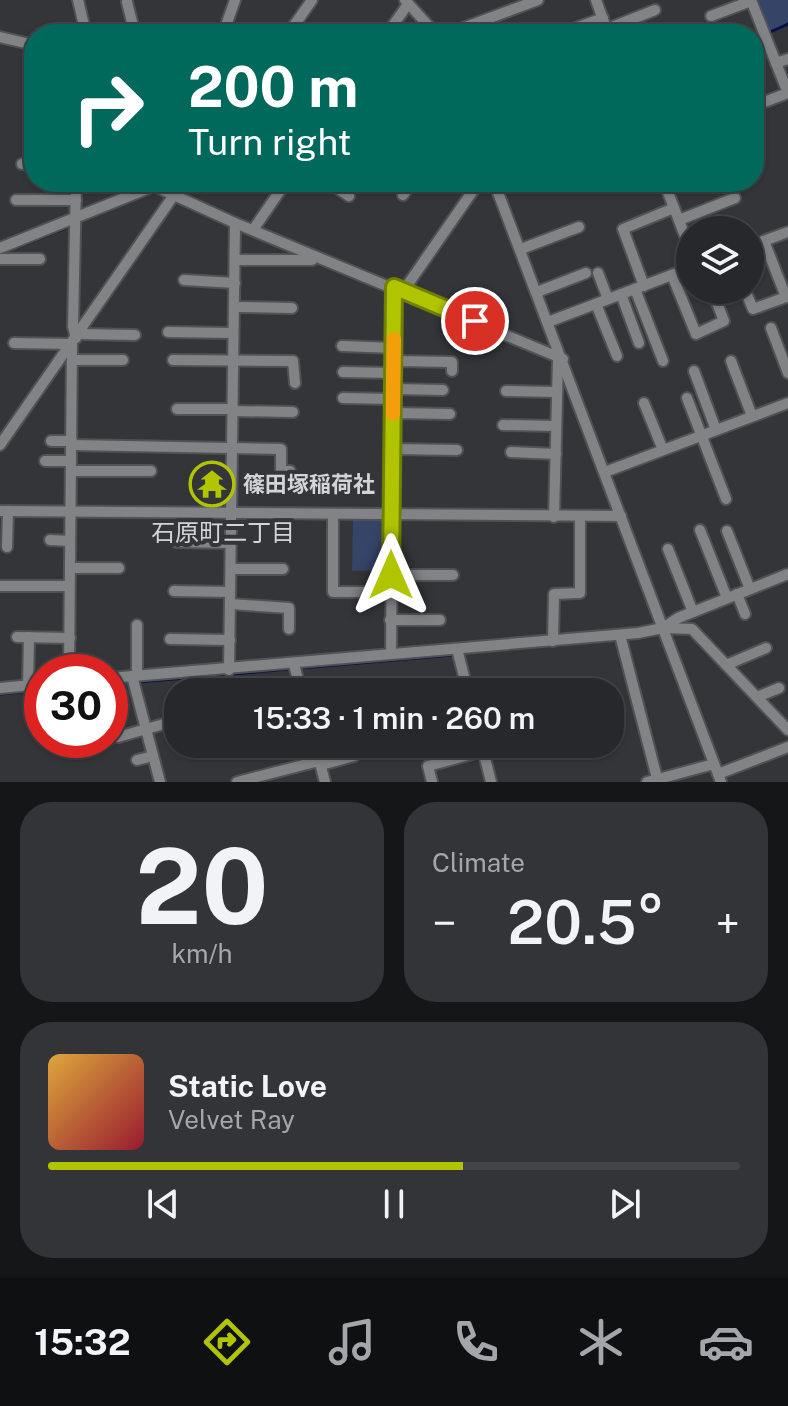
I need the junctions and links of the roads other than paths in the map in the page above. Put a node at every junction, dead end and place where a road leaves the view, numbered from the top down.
1 (78, 0) edge
2 (235, 0) edge
3 (312, 0) edge
4 (538, 0) edge
5 (751, 0) edge
6 (600, 1) edge
7 (127, 2) edge
8 (406, 2) edge
9 (655, 10) dead end
10 (711, 16) dead end
11 (84, 24) edge
12 (132, 24) edge
13 (227, 24) edge
14 (295, 24) edge
15 (393, 24) edge
16 (427, 24) edge
17 (474, 24) edge
18 (605, 24) edge
19 (615, 24) edge
20 (761, 24) edge
21 (764, 33) edge
22 (0, 37) edge
23 (24, 43) edge
24 (788, 59) edge
25 (776, 63) junction
26 (787, 97) edge
27 (764, 103) edge
28 (76, 192) edge
29 (139, 192) edge
30 (166, 192) edge
31 (177, 192) edge
32 (279, 192) edge
33 (343, 192) edge
34 (405, 192) edge
35 (472, 192) edge
36 (498, 192) edge
37 (668, 192) edge
38 (403, 195) dead end
39 (174, 196) junction
40 (349, 196) dead end
41 (735, 198) dead end
42 (16, 200) dead end
43 (76, 200) junction
44 (674, 208) junction
45 (677, 216) edge
46 (689, 216) edge
47 (76, 218) junction
48 (235, 223) junction
49 (579, 227) dead end
50 (253, 230) junction
51 (788, 233) edge
52 (764, 241) joint
53 (0, 248) edge
54 (521, 249) junction
55 (315, 257) junction
56 (0, 259) edge
57 (40, 259) dead end
58 (235, 260) junction
59 (586, 273) dead end
60 (598, 273) dead end
61 (676, 273) edge
62 (672, 275) junction
63 (184, 280) dead end
64 (235, 283) junction
65 (676, 285) edge
66 (639, 287) junction
67 (399, 289) junction
68 (537, 292) junction
69 (621, 294) junction
70 (608, 299) junction
71 (596, 304) junction
72 (684, 304) edge
73 (717, 304) edge
74 (751, 304) edge
75 (235, 307) junction
76 (292, 308) dead end
77 (548, 322) junction
78 (771, 328) dead end
79 (168, 332) dead end
80 (233, 333) junction
81 (135, 335) dead end
82 (76, 339) junction
83 (14, 343) dead end
84 (639, 343) dead end
85 (342, 346) dead end
86 (394, 348) junction
87 (617, 356) dead end
88 (560, 359) junction
89 (74, 360) junction
90 (123, 360) dead end
91 (173, 360) dead end
92 (234, 361) junction
93 (394, 361) junction
94 (663, 361) dead end
95 (731, 361) dead end
96 (452, 371) dead end
97 (694, 371) dead end
98 (343, 372) dead end
99 (394, 373) junction
100 (788, 373) edge
101 (295, 383) dead end
102 (443, 390) dead end
103 (506, 391) dead end
104 (556, 392) junction
105 (393, 394) junction
106 (343, 398) dead end
107 (687, 398) dead end
108 (644, 403) dead end
109 (788, 403) edge
110 (177, 409) dead end
111 (232, 410) junction
112 (293, 412) dead end
113 (393, 413) junction
114 (450, 414) dead end
115 (752, 416) junction
116 (503, 425) dead end
117 (556, 426) junction
118 (716, 430) junction
119 (702, 435) junction
120 (51, 441) dead end
121 (72, 443) junction
122 (0, 445) edge
123 (231, 447) junction
124 (392, 449) junction
125 (457, 450) dead end
126 (663, 450) junction
127 (511, 452) dead end
128 (556, 454) junction
129 (45, 461) dead end
130 (71, 466) junction
131 (151, 471) dead end
132 (290, 471) dead end
133 (605, 472) junction
134 (726, 499) dead end
135 (4, 511) edge
136 (70, 513) junction
137 (231, 514) junction
138 (333, 514) junction
139 (391, 516) junction
140 (621, 516) junction
141 (554, 517) junction
142 (580, 517) junction
143 (700, 530) dead end
144 (727, 531) dead end
145 (50, 540) dead end
146 (70, 541) junction
147 (176, 542) dead end
148 (230, 543) junction
149 (7, 547) dead end
150 (668, 549) dead end
151 (70, 568) junction
152 (119, 568) dead end
153 (231, 569) junction
154 (283, 569) dead end
155 (391, 575) junction
156 (453, 575) dead end
157 (787, 578) edge
158 (0, 586) edge
159 (69, 586) junction
160 (750, 589) junction
161 (174, 591) dead end
162 (390, 592) junction
163 (732, 596) junction
164 (230, 598) junction
165 (693, 612) junction
166 (745, 614) dead end
167 (390, 620) junction
168 (440, 620) dead end
169 (137, 625) dead end
170 (663, 628) junction
171 (289, 629) dead end
172 (620, 635) junction
173 (17, 637) dead end
174 (29, 637) junction
175 (70, 638) junction
176 (170, 639) dead end
177 (230, 640) junction
178 (553, 641) junction
179 (766, 648) dead end
180 (457, 649) junction
181 (29, 654) edge
182 (70, 654) edge
183 (391, 654) junction
184 (294, 664) junction
185 (726, 665) junction
186 (229, 670) junction
187 (135, 676) junction
188 (128, 677) edge
189 (298, 678) edge
190 (464, 678) edge
191 (24, 685) edge
192 (0, 688) edge
193 (779, 688) dead end
194 (757, 697) junction
195 (164, 724) edge
196 (146, 729) junction
197 (788, 730) edge
198 (128, 734) edge
199 (788, 747) edge
200 (153, 756) junction
201 (319, 758) edge
202 (344, 758) edge
203 (451, 758) edge
204 (485, 758) edge
205 (137, 760) dead end
206 (320, 763) junction
207 (718, 773) edge
208 (654, 781) edge
209 (160, 782) edge
210 (237, 782) edge
211 (325, 782) edge
212 (432, 782) edge
213 (491, 782) edge

1 - 11 street
2 - 13 street
3 - 14 street
4 - 17 street
5 - 10 street
5 - 20 street
6 - 18 street
7 - 12 street
8 - 15 street
8 - 16 street
9 - 19 street
21 - 25 street
22 - 23 street
24 - 25 street
25 - 26 street
26 - 27 street
28 - 43 street
29 - 47 street
30 - 39 street
31 - 39 street
32 - 50 street
33 - 40 street
34 - 38 street
35 - 67 street
36 - 54 street
37 - 44 street
39 - 48 street
39 - 82 street
41 - 46 street
42 - 43 street
43 - 47 street
44 - 45 street
44 - 66 street
47 - 53 street
47 - 82 street
48 - 50 street
48 - 58 street
49 - 54 street
50 - 55 street
51 - 52 street
52 - 74 street
54 - 68 street
55 - 58 street
55 - 67 street
56 - 57 street
58 - 64 street
59 - 68 street
60 - 70 street
61 - 62 street
62 - 65 street
62 - 66 street
63 - 64 street
64 - 75 street
66 - 69 street
66 - 94 street
67 - 86 street
67 - 88 street
68 - 77 street
69 - 70 street
69 - 84 street
70 - 71 street
71 - 77 street
71 - 87 street
72 - 73 street
75 - 76 street
75 - 80 street
77 - 88 street
78 - 100 street
79 - 80 street
80 - 92 street
81 - 82 street
82 - 83 street
82 - 89 street
82 - 122 street
85 - 86 street
86 - 93 street
88 - 104 street
88 - 133 street
89 - 90 street
89 - 121 street
91 - 92 street
92 - 101 street
92 - 111 street
93 - 96 street
93 - 99 street
95 - 115 street
97 - 118 street
98 - 99 street
99 - 105 street
102 - 105 street
103 - 104 street
104 - 117 street
105 - 106 street
105 - 113 street
107 - 119 street
108 - 126 street
109 - 115 street
110 - 111 street
111 - 112 street
111 - 123 street
113 - 114 street
113 - 124 street
115 - 118 street
116 - 117 street
117 - 128 street
118 - 119 street
119 - 126 street
119 - 134 street
120 - 121 street
121 - 123 street
121 - 130 street
123 - 132 street
123 - 137 street
124 - 125 street
124 - 139 street
126 - 133 street
127 - 128 street
128 - 141 street
129 - 130 street
130 - 131 street
130 - 136 street
133 - 140 street
135 - 136 street
135 - 149 street
136 - 137 street
136 - 146 street
137 - 138 street
137 - 148 street
138 - 139 street
138 - 162 street
139 - 141 street
139 - 155 street
140 - 142 street
140 - 170 street
141 - 142 street
142 - 178 street
143 - 163 street
144 - 160 street
145 - 146 street
146 - 151 street
147 - 148 street
148 - 153 street
150 - 165 street
151 - 152 street
151 - 159 street
153 - 154 street
153 - 164 street
155 - 156 street
155 - 162 street
157 - 160 street
158 - 159 street
159 - 175 street
160 - 163 street
161 - 164 street
162 - 167 street
163 - 165 street
163 - 166 street
164 - 171 street
164 - 177 street
165 - 170 street
167 - 168 street
167 - 183 street
169 - 187 street
170 - 172 street
170 - 185 street
170 - 207 street
172 - 178 street
172 - 208 street
173 - 174 street
174 - 175 street
174 - 181 street
175 - 182 street
176 - 177 street
177 - 186 street
178 - 180 street
179 - 185 street
180 - 183 street
180 - 190 street
183 - 184 street
184 - 186 street
184 - 189 street
185 - 194 street
186 - 187 street
187 - 188 street
187 - 196 street
191 - 192 street
193 - 194 street
194 - 197 street
195 - 196 street
196 - 198 street
196 - 200 street
199 - 207 street
200 - 205 street
200 - 209 street
201 - 206 street
202 - 206 street
203 - 212 street
204 - 213 street
206 - 210 street
206 - 211 street
207 - 208 street

